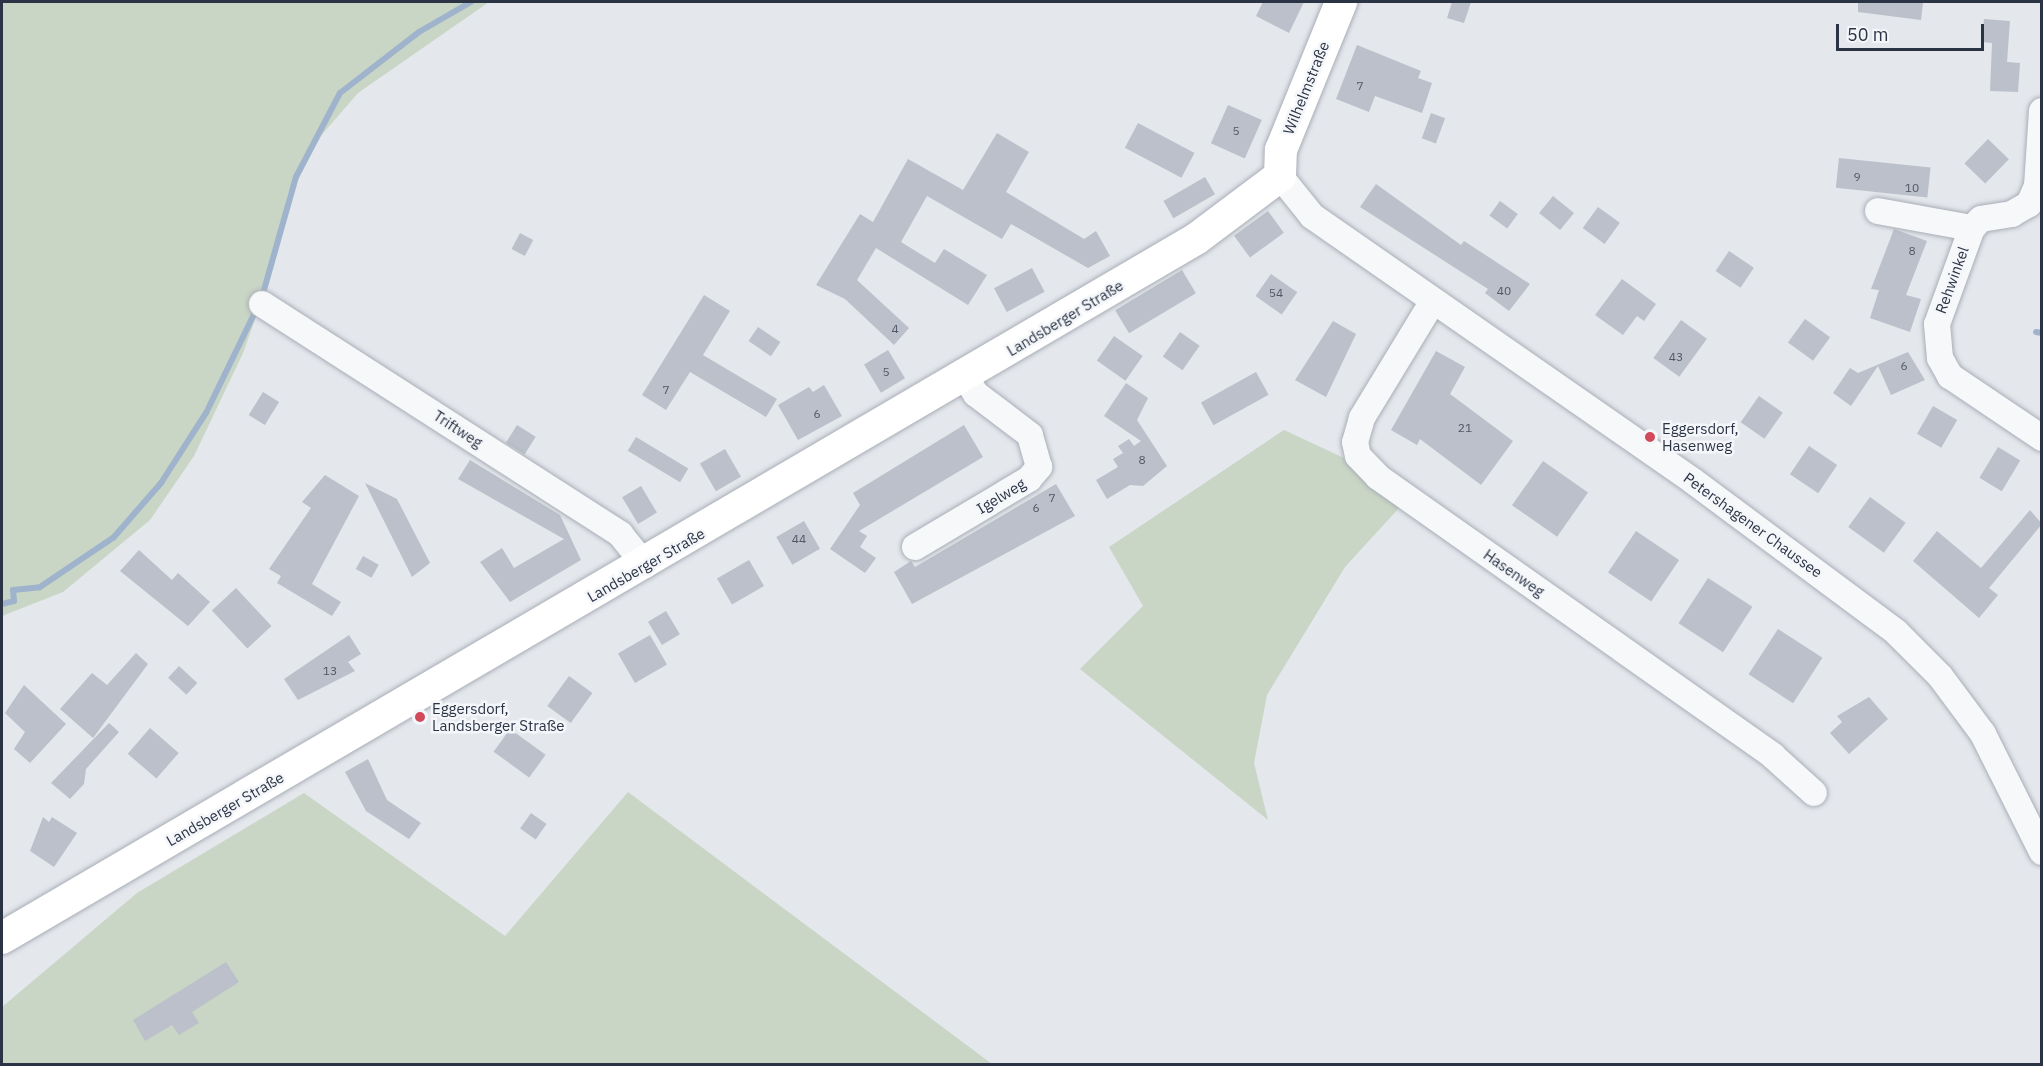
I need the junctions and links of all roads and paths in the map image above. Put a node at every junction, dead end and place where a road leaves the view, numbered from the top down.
1 (1341, 2) edge
2 (2042, 111) edge
3 (1280, 176) junction
4 (2039, 186) edge
5 (1878, 211) dead end
6 (1972, 228) junction
7 (1433, 301) junction
8 (262, 304) dead end
9 (965, 377) junction
10 (2042, 438) edge
11 (915, 547) dead end
12 (645, 565) junction
13 (1814, 793) dead end
14 (2042, 852) edge
15 (2, 938) edge

1 - 3 main road, Wilhelmstraße
2 - 4 street, Rehwinkel
3 - 7 street, Petershagener Chaussee
3 - 9 main road, Landsberger Straße
4 - 6 street, Rehwinkel
5 - 6 street
6 - 10 street, Rehwinkel
7 - 13 street, Hasenweg
7 - 14 street, Petershagener Chaussee
8 - 12 street, Triftweg
9 - 11 street, Igelweg
9 - 12 main road, Landsberger Straße
12 - 15 main road, Landsberger Straße

